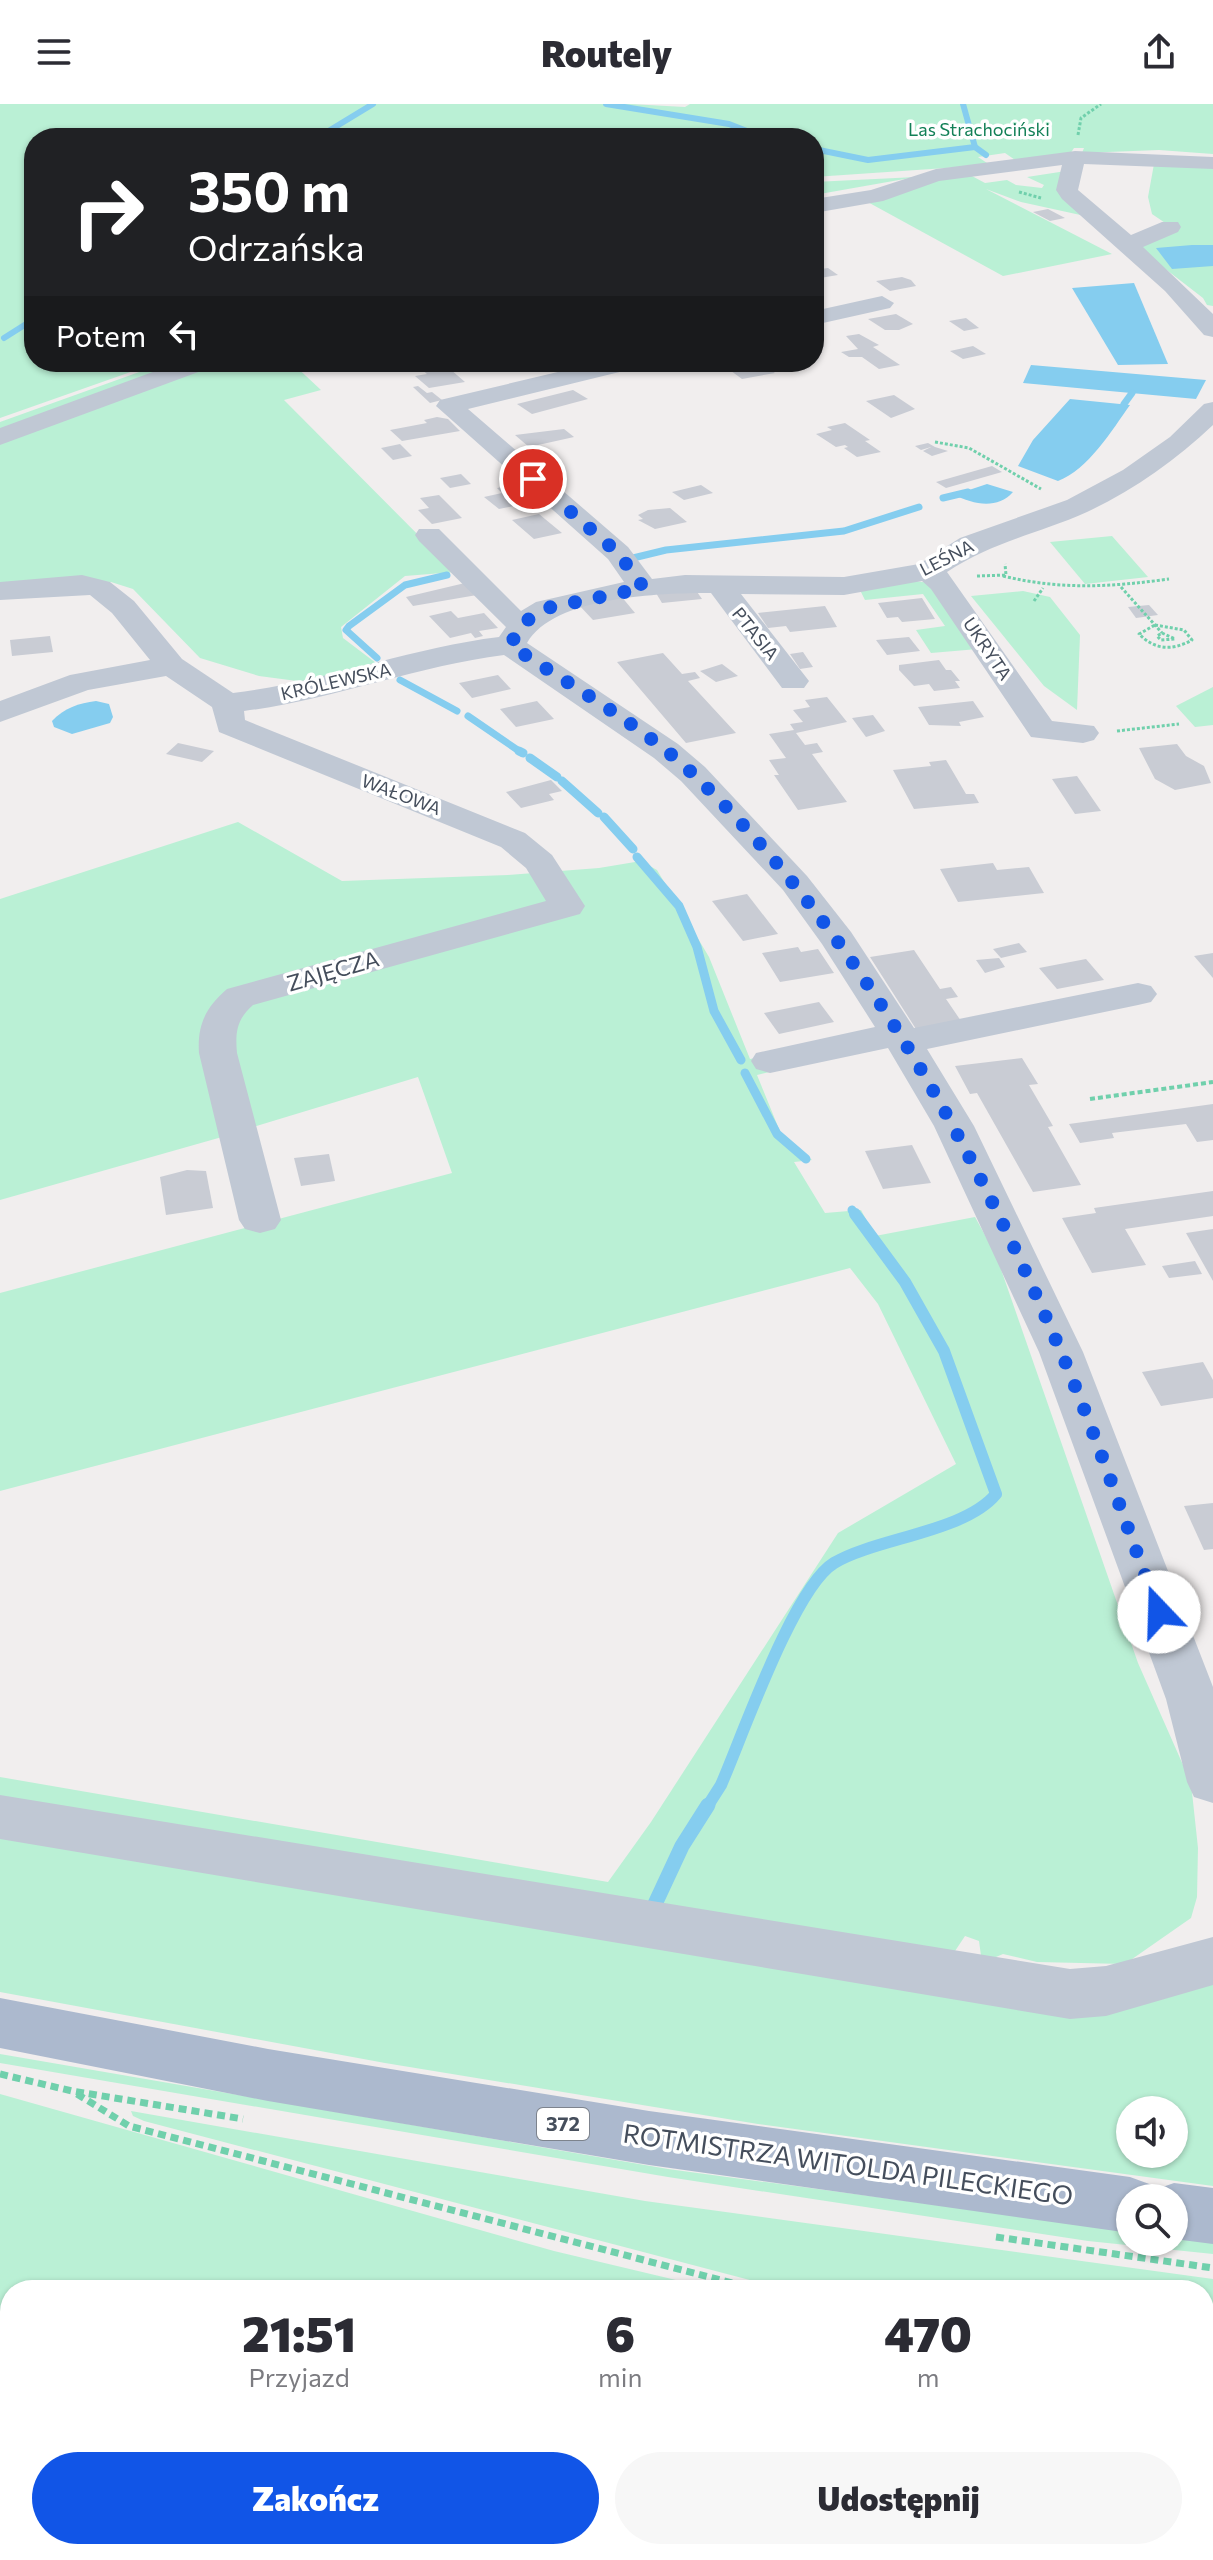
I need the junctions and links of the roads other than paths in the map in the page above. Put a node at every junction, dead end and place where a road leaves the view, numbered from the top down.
1 (1075, 157) junction
2 (1213, 163) edge
3 (824, 204) edge
4 (1170, 227) dead end
5 (1125, 246) junction
6 (882, 303) dead end
7 (824, 316) edge
8 (1213, 330) edge
9 (176, 372) edge
10 (590, 372) edge
11 (1213, 410) edge
12 (0, 437) edge
13 (429, 535) dead end
14 (928, 571) junction
15 (723, 584) junction
16 (644, 588) junction
17 (0, 591) edge
18 (517, 634) junction
19 (171, 666) junction
20 (793, 681) dead end
21 (227, 703) junction
22 (0, 712) edge
23 (1083, 733) road end
24 (567, 906) joint
25 (1138, 994) dead end
26 (901, 1038) junction
27 (770, 1061) dead end
28 (260, 1220) dead end
29 (1203, 1697) edge
30 (1213, 1782) edge
31 (0, 1817) edge
32 (1213, 1961) edge
33 (0, 2023) edge
34 (1116, 2203) edge
35 (1213, 2216) edge
36 (1188, 2231) edge

1 - 2 street
1 - 3 street
1 - 5 street
4 - 5 street
5 - 8 street
6 - 7 street
9 - 12 street
10 - 16 street
11 - 14 street, LEŚNA
13 - 18 street
14 - 15 street, LEŚNA
14 - 23 street, UKRYTA
15 - 16 street, LEŚNA
15 - 20 street, PTASIA
16 - 18 street, KRÓLEWSKA
17 - 19 street
18 - 21 street, KRÓLEWSKA
18 - 26 street
19 - 21 street
19 - 22 street
21 - 24 street, WAŁOWA
24 - 28 street, ZAJĘCZA
25 - 26 street
26 - 27 street
26 - 29 street
29 - 30 street
31 - 32 street
33 - 34 main road, ROTMISTRZA WITOLDA PILECKIEGO / 372
35 - 36 main road

